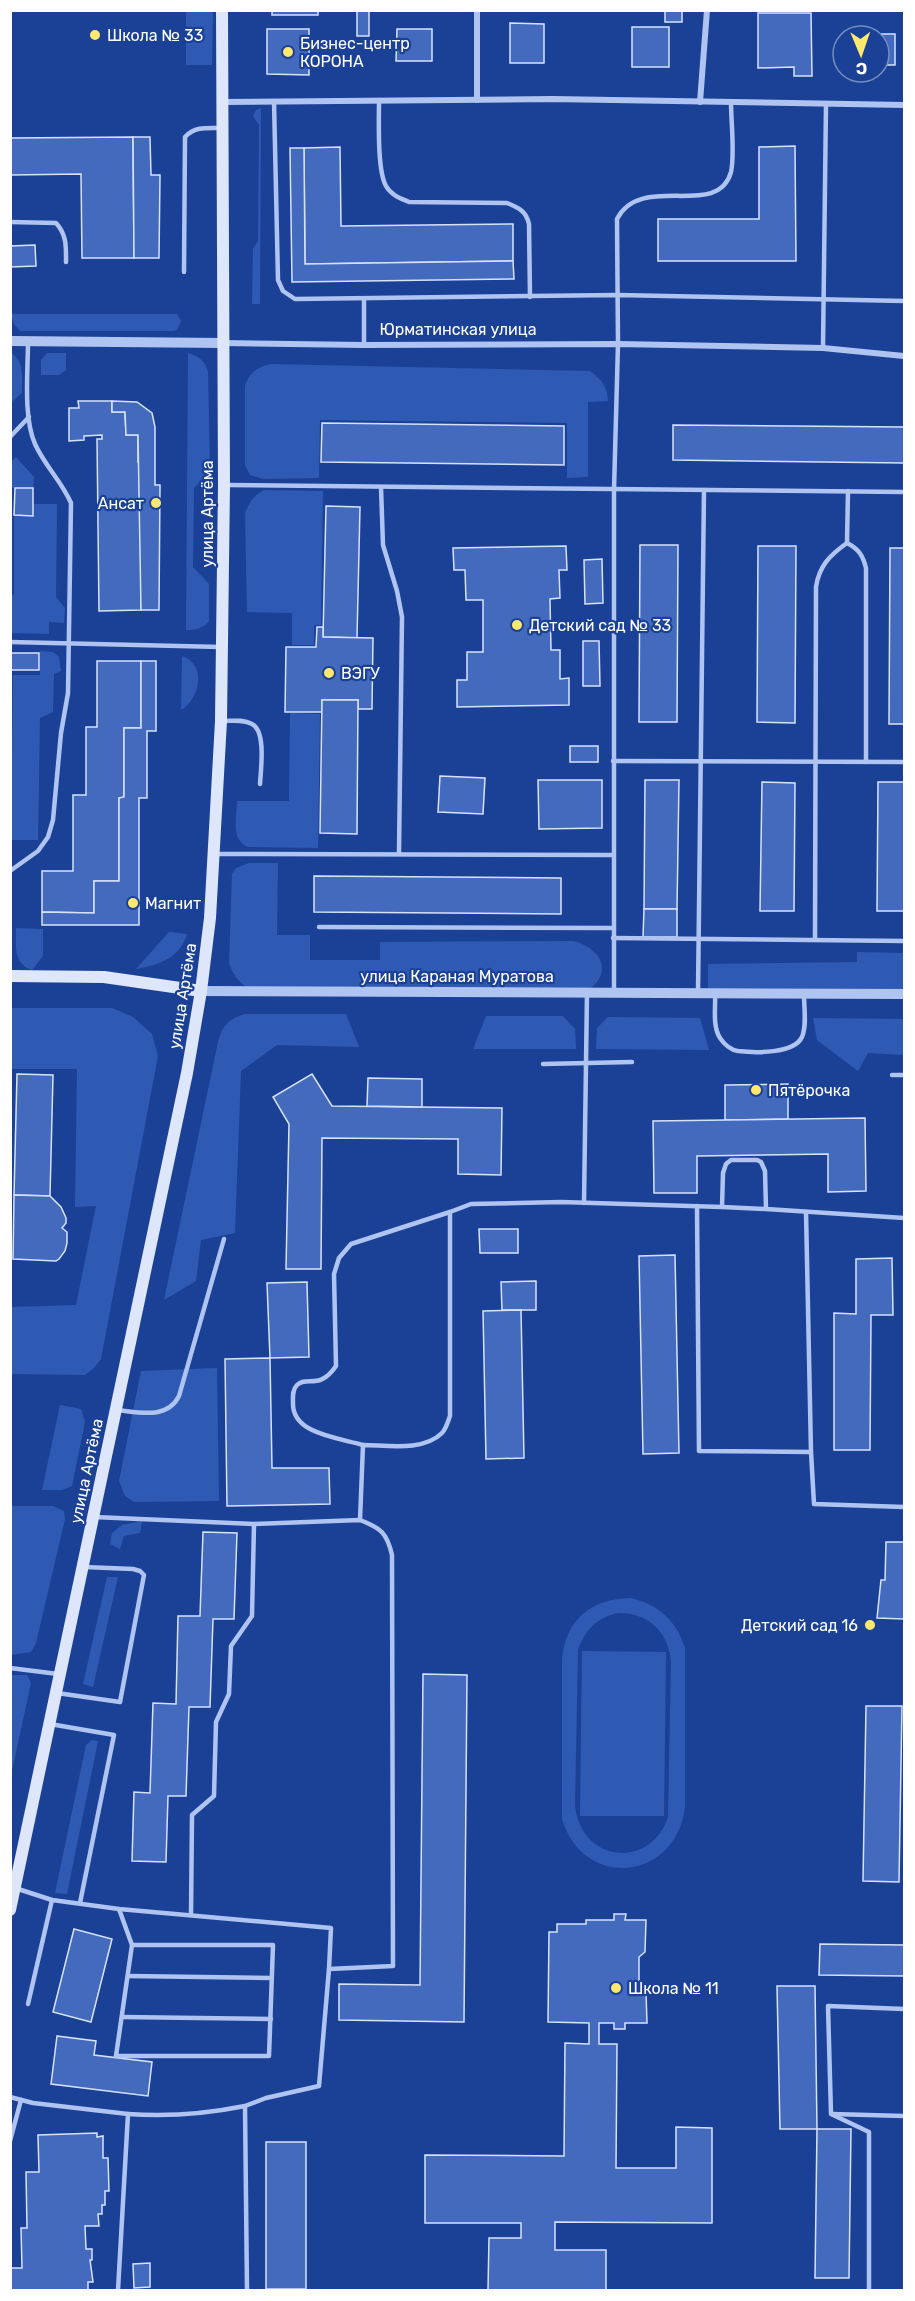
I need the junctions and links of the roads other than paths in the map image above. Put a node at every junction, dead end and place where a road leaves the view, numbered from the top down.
1 (222, 10) edge
2 (477, 10) edge
3 (707, 10) edge
4 (379, 100) junction
5 (477, 100) junction
6 (274, 101) junction
7 (222, 102) junction
8 (700, 102) junction
9 (731, 103) junction
10 (825, 104) junction
11 (904, 105) edge
12 (222, 128) junction
13 (10, 222) edge
14 (66, 262) dead end
15 (184, 272) dead end
16 (618, 295) junction
17 (531, 297) junction
18 (824, 298) junction
19 (364, 299) junction
20 (904, 301) edge
21 (10, 341) edge
22 (28, 341) junction
23 (223, 343) junction
24 (618, 344) junction
25 (364, 345) junction
26 (823, 348) junction
27 (904, 356) edge
28 (29, 417) junction
29 (10, 437) edge
30 (224, 485) junction
31 (381, 487) junction
32 (614, 490) junction
33 (704, 490) junction
34 (848, 491) junction
35 (904, 492) edge
36 (847, 543) junction
37 (10, 642) edge
38 (70, 643) junction
39 (222, 647) junction
40 (221, 721) junction
41 (613, 761) junction
42 (700, 761) junction
43 (816, 761) junction
44 (866, 762) junction
45 (904, 762) edge
46 (260, 784) dead end
47 (399, 853) junction
48 (215, 854) junction
49 (613, 855) junction
50 (10, 871) edge
51 (319, 927) dead end
52 (614, 928) junction
53 (614, 938) junction
54 (697, 938) junction
55 (815, 939) junction
56 (904, 941) edge
57 (10, 976) edge
58 (201, 991) junction
59 (587, 993) junction
60 (614, 993) junction
61 (698, 993) junction
62 (715, 993) junction
63 (804, 993) junction
64 (904, 994) edge
65 (632, 1062) dead end
66 (586, 1063) junction
67 (543, 1064) dead end
68 (904, 1075) edge
69 (892, 1076) dead end
70 (584, 1203) junction
71 (697, 1206) junction
72 (722, 1207) junction
73 (766, 1209) junction
74 (450, 1212) junction
75 (806, 1212) junction
76 (904, 1218) edge
77 (224, 1239) dead end
78 (116, 1410) junction
79 (363, 1445) junction
80 (811, 1452) junction
81 (904, 1508) edge
82 (94, 1517) junction
83 (360, 1520) junction
84 (254, 1524) junction
85 (82, 1567) junction
86 (10, 1668) edge
87 (60, 1675) junction
88 (57, 1693) junction
89 (50, 1724) junction
90 (15, 1888) junction
91 (52, 1900) junction
92 (80, 1903) junction
93 (119, 1909) junction
94 (10, 1910) edge
95 (191, 1915) junction
96 (132, 1945) junction
97 (329, 1969) junction
98 (128, 1976) junction
99 (271, 1978) junction
100 (28, 2004) dead end
101 (904, 2009) edge
102 (122, 2017) junction
103 (271, 2019) junction
104 (10, 2097) edge
105 (21, 2100) junction
106 (245, 2106) junction
107 (128, 2114) junction
108 (831, 2114) junction
109 (904, 2116) edge
110 (10, 2141) edge
111 (118, 2290) edge
112 (248, 2290) edge
113 (869, 2290) edge

1 - 7 main road, улица Артёма
2 - 5 street
3 - 8 street
4 - 5 street
4 - 6 street
4 - 17 lane
5 - 8 street
6 - 7 street
6 - 19 lane
7 - 12 main road, улица Артёма
8 - 9 street
9 - 10 street
9 - 16 lane
10 - 11 street
10 - 18 lane
12 - 15 lane
12 - 23 main road, улица Артёма
13 - 14 lane
16 - 17 lane
16 - 18 lane
16 - 24 lane
17 - 19 lane
18 - 20 lane
18 - 26 lane
19 - 25 lane
21 - 22 street, Юрматинская улица
22 - 23 street, Юрматинская улица
22 - 28 lane
23 - 25 street, Юрматинская улица
23 - 30 main road, улица Артёма
24 - 25 street, Юрматинская улица
24 - 26 street, Юрматинская улица
24 - 32 lane
26 - 27 street, Юрматинская улица
28 - 29 lane
28 - 38 lane
30 - 31 lane
30 - 39 main road, улица Артёма
31 - 32 lane
31 - 47 lane
32 - 33 lane
32 - 41 lane
33 - 34 lane
33 - 42 lane
34 - 35 lane
34 - 36 lane
36 - 43 lane
36 - 44 lane
37 - 38 lane
38 - 39 lane
38 - 50 lane
39 - 40 main road, улица Артёма
40 - 46 lane
40 - 48 main road, улица Артёма
41 - 42 lane
41 - 49 lane
42 - 43 lane
42 - 54 lane
43 - 44 lane
43 - 55 lane
44 - 45 lane
47 - 48 lane
47 - 49 lane
48 - 58 main road, улица Артёма
49 - 52 lane
51 - 52 lane
52 - 53 lane
53 - 54 lane
53 - 60 lane
54 - 55 lane
54 - 61 lane
55 - 56 lane
57 - 58 main road, улица Караная Муратова
58 - 59 street, улица Караная Муратова
58 - 78 main road, улица Артёма
59 - 60 street, улица Караная Муратова
59 - 66 lane
60 - 61 street, улица Караная Муратова
61 - 62 street, улица Караная Муратова
62 - 63 street, улица Караная Муратова
62 - 63 lane
63 - 64 street, улица Караная Муратова
65 - 66 lane
66 - 67 lane
66 - 70 lane
68 - 69 lane
70 - 71 lane
70 - 74 lane
71 - 72 lane
71 - 80 lane
72 - 73 lane
72 - 73 lane
73 - 75 lane
74 - 79 lane
74 - 79 lane
75 - 76 lane
75 - 80 lane
77 - 78 lane
78 - 82 main road, улица Артёма
79 - 83 lane
80 - 81 lane
82 - 84 lane
82 - 85 main road, улица Артёма
83 - 84 lane
83 - 97 lane
84 - 95 lane
85 - 87 main road, улица Артёма
85 - 88 lane
86 - 87 lane
87 - 88 main road, улица Артёма
88 - 89 main road, улица Артёма
89 - 90 main road, улица Артёма
89 - 92 lane
90 - 91 lane
90 - 94 main road, улица Артёма
91 - 92 lane
91 - 100 lane
92 - 93 lane
93 - 95 lane
93 - 96 lane
95 - 97 lane
96 - 98 lane
96 - 99 lane
97 - 106 lane
98 - 99 lane
98 - 102 lane
99 - 103 lane
101 - 108 lane
102 - 103 lane
102 - 103 lane
104 - 105 lane
105 - 107 lane
105 - 110 lane
106 - 107 lane
106 - 112 lane
107 - 111 lane
108 - 109 lane
108 - 113 lane

